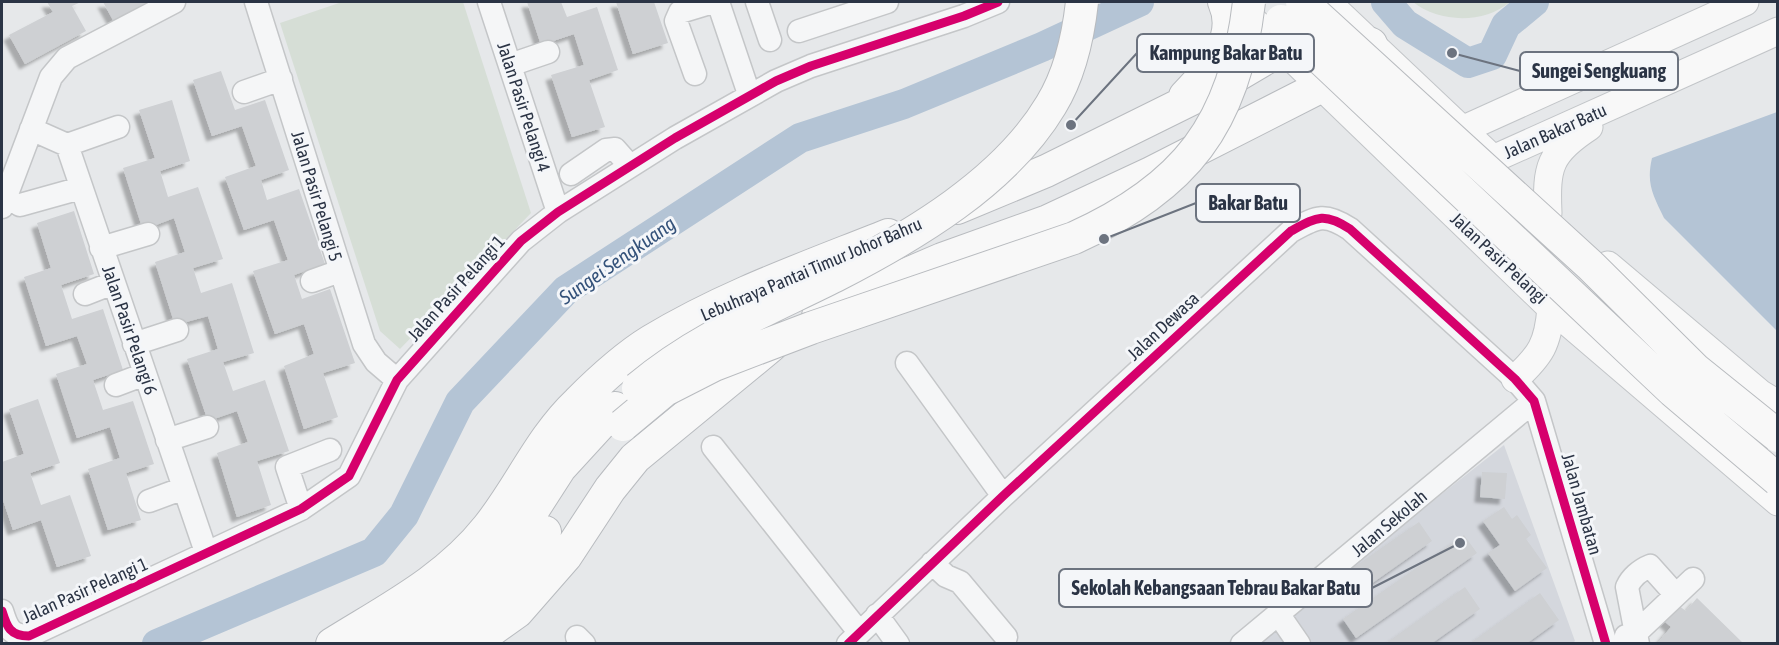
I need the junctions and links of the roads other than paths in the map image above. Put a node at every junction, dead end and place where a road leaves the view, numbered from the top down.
1 (174, 2) edge
2 (256, 2) edge
3 (489, 2) edge
4 (713, 2) edge
5 (718, 2) edge
6 (758, 2) edge
7 (887, 2) edge
8 (998, 2) edge
9 (1082, 2) edge
10 (1224, 2) edge
11 (1233, 2) edge
12 (1745, 2) edge
13 (1320, 3) edge
14 (853, 14) junction
15 (1262, 21) edge
16 (799, 31) dead end
17 (1778, 32) edge
18 (770, 40) dead end
19 (1371, 44) junction
20 (864, 48) junction
21 (548, 52) dead end
22 (510, 65) junction
23 (695, 74) dead end
24 (281, 79) junction
25 (1320, 87) junction
26 (1555, 87) junction
27 (1646, 91) junction
28 (244, 92) dead end
29 (749, 94) junction
30 (1434, 101) junction
31 (1172, 110) junction
32 (118, 127) dead end
33 (31, 129) junction
34 (1464, 129) junction
35 (67, 145) junction
36 (1492, 159) junction
37 (630, 166) junction
38 (571, 174) dead end
39 (1411, 175) junction
40 (81, 188) junction
41 (1440, 202) junction
42 (11, 206) edge
43 (558, 212) junction
44 (1548, 213) junction
45 (148, 234) dead end
46 (101, 248) junction
47 (340, 271) junction
48 (312, 281) dead end
49 (113, 283) junction
50 (85, 294) dead end
51 (1551, 308) junction
52 (177, 330) dead end
53 (650, 342) junction
54 (134, 344) junction
55 (907, 363) dead end
56 (145, 374) junction
57 (1515, 379) junction
58 (397, 380) junction
59 (116, 385) dead end
60 (1534, 401) junction
61 (699, 407) junction
62 (619, 417) junction
63 (1774, 424) edge
64 (207, 427) dead end
65 (167, 441) junction
66 (713, 447) dead end
67 (330, 450) dead end
68 (1778, 480) edge
69 (184, 488) junction
70 (1003, 496) junction
71 (149, 501) dead end
72 (1778, 502) edge
73 (301, 509) junction
74 (206, 552) junction
75 (932, 563) junction
76 (1693, 579) dead end
77 (1676, 595) junction
78 (2, 611) edge
79 (877, 615) junction
80 (1279, 615) junction
81 (1006, 637) dead end
82 (854, 638) edge
83 (1637, 638) edge
84 (332, 644) edge
85 (380, 644) edge
86 (428, 644) edge
87 (472, 644) edge
88 (898, 644) edge
89 (1242, 644) edge
90 (1299, 644) edge
91 (1606, 644) edge

1 - 33 street
2 - 24 street, Jalan Pasir Pelangi 5
3 - 22 street, Jalan Pasir Pelangi 4
4 - 23 street
5 - 29 street
6 - 18 street
7 - 14 street
8 - 20 street, Jalan Pasir Pelangi 1
9 - 62 highway, bridge
10 - 31 highway
11 - 15 main road, Jalan Pasir Pelangi
12 - 26 main road
13 - 15 highway, Lebuhraya Pantai Timur Johor Bahru
13 - 19 main road
13 - 63 highway, bridge
14 - 16 street
14 - 20 street
15 - 25 main road, Jalan Pasir Pelangi
15 - 31 highway, Lebuhraya Pantai Timur Johor Bahru
15 - 62 highway, bridge
15 - 68 highway, bridge
17 - 27 main road, Jalan Bakar Batu
19 - 25 highway
19 - 30 main road
20 - 29 street, Jalan Pasir Pelangi 1
21 - 22 street
22 - 43 street, Jalan Pasir Pelangi 4
24 - 28 street
24 - 47 street, Jalan Pasir Pelangi 5
25 - 39 main road, Jalan Pasir Pelangi
25 - 61 highway
26 - 30 main road
26 - 34 main road
27 - 36 main road, Jalan Bakar Batu
27 - 44 main road
29 - 37 street, Jalan Pasir Pelangi 1
30 - 34 main road
31 - 53 highway, Lebuhraya Pantai Timur Johor Bahru
32 - 35 street
33 - 35 street
33 - 42 street
34 - 36 main road
34 - 39 main road
35 - 40 street, Jalan Pasir Pelangi 6
36 - 41 main road, Jalan Bakar Batu
36 - 44 main road
37 - 38 street
37 - 43 street, Jalan Pasir Pelangi 1
39 - 41 main road, Jalan Pasir Pelangi
40 - 42 street
40 - 46 street, Jalan Pasir Pelangi 6
41 - 51 main road, Jalan Pasir Pelangi
43 - 58 street, Jalan Pasir Pelangi 1
44 - 63 main road
45 - 46 street
46 - 49 street, Jalan Pasir Pelangi 6
47 - 48 street
47 - 58 street, Jalan Pasir Pelangi 5
49 - 50 street
49 - 54 street, Jalan Pasir Pelangi 6
51 - 57 main road
51 - 72 main road, Jalan Pasir Pelangi
52 - 54 street
53 - 61 highway
53 - 84 highway, Lebuhraya Pantai Timur Johor Bahru
54 - 56 street, Jalan Pasir Pelangi 6
55 - 70 street
56 - 59 street
56 - 65 street, Jalan Pasir Pelangi 6
57 - 60 street, Jalan Jambatan
57 - 70 street, Jalan Dewasa
58 - 73 street, Jalan Pasir Pelangi 1
60 - 80 street, Jalan Sekolah
60 - 91 street, Jalan Jambatan
61 - 87 highway
62 - 85 highway
62 - 86 highway
64 - 65 street
65 - 69 street, Jalan Pasir Pelangi 6
66 - 82 street
67 - 73 street
69 - 71 street
69 - 74 street, Jalan Pasir Pelangi 6
70 - 75 street, Jalan Dewasa
73 - 74 street, Jalan Pasir Pelangi 1
74 - 78 street, Jalan Pasir Pelangi 1
75 - 79 street, Jalan Dewasa
75 - 81 street
76 - 77 street
77 - 83 street
77 - 83 street
79 - 82 street, Jalan Dewasa
79 - 88 street
80 - 89 street, Jalan Sekolah
80 - 90 street
83 - 91 street

